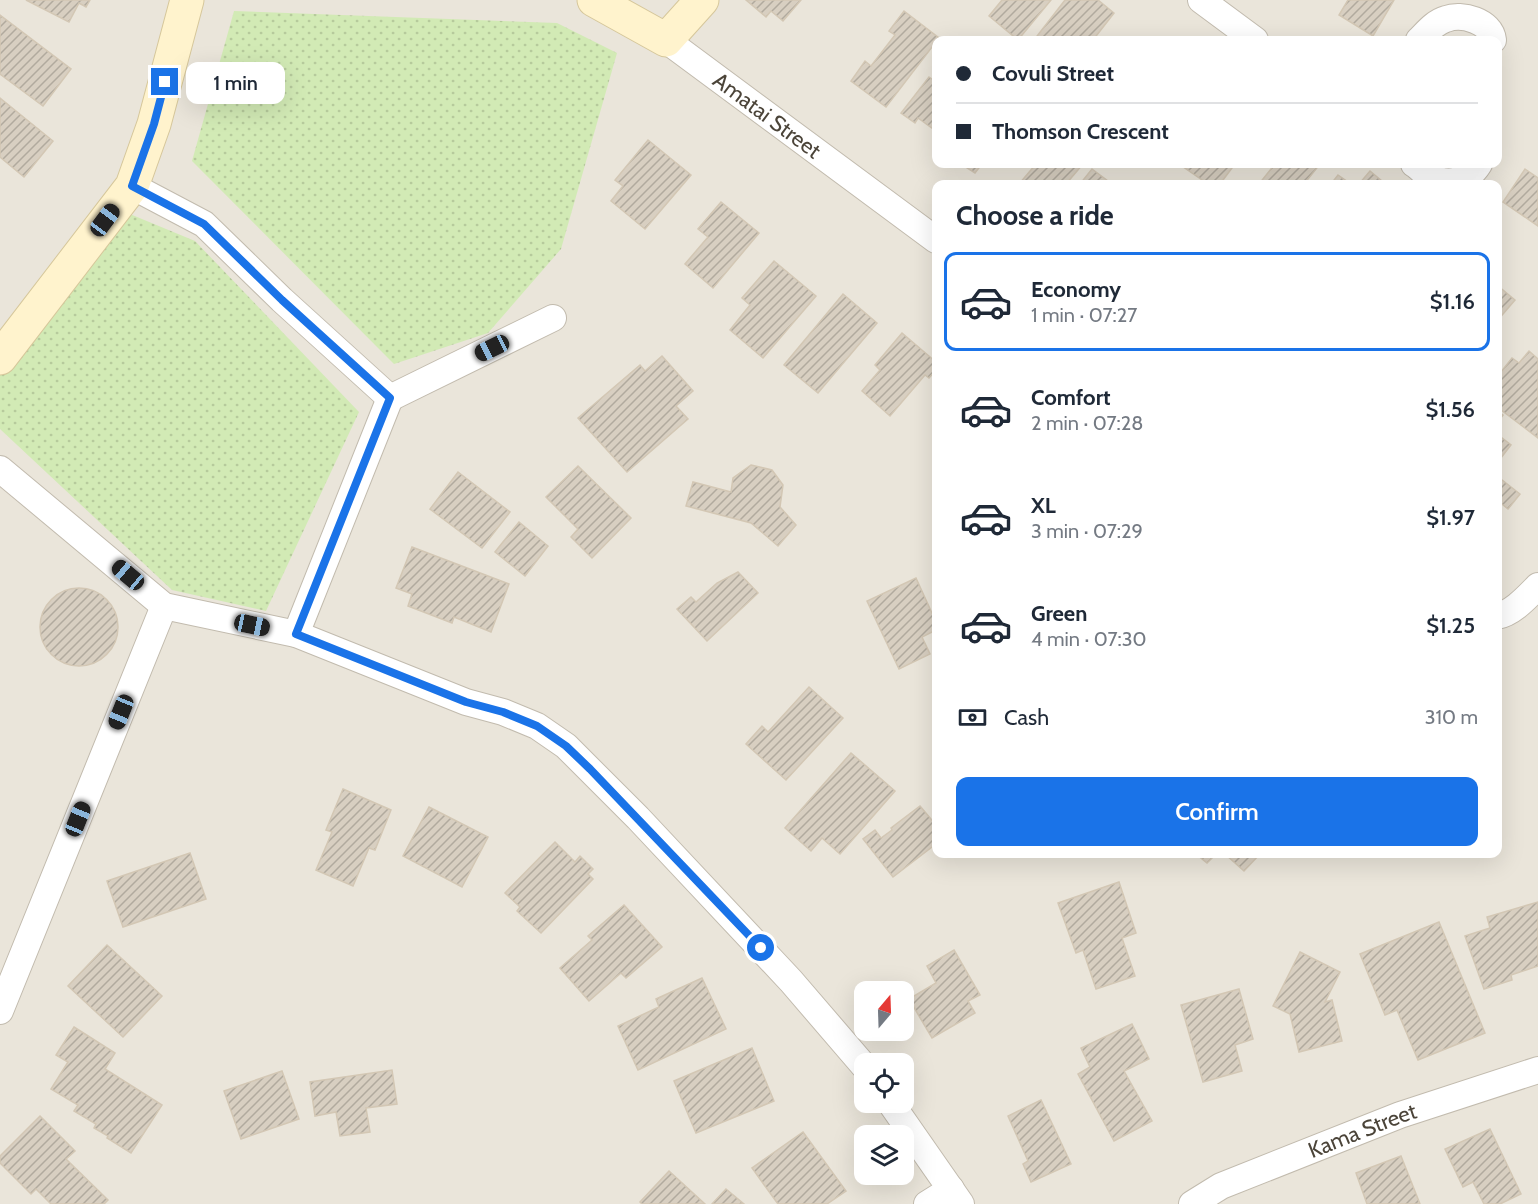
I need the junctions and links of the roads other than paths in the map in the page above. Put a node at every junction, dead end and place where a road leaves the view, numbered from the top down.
1 (187, 0) edge
2 (594, 0) edge
3 (702, 0) edge
4 (1201, 0) edge
5 (1250, 36) edge
6 (1423, 36) edge
7 (1492, 36) edge
8 (666, 40) junction
9 (1419, 168) edge
10 (1476, 168) edge
11 (1440, 180) edge
12 (1460, 180) edge
13 (132, 186) junction
14 (932, 237) edge
15 (553, 318) dead end
16 (0, 358) edge
17 (390, 398) junction
18 (0, 469) edge
19 (1538, 586) edge
20 (164, 606) junction
21 (1502, 614) edge
22 (296, 634) junction
23 (0, 1011) edge
24 (854, 1054) edge
25 (1538, 1070) edge
26 (898, 1113) edge
27 (956, 1197) edge
28 (927, 1204) edge
29 (1192, 1204) edge

1 - 13 main road
2 - 8 main road, Amatai Street
3 - 8 main road
4 - 5 street
6 - 7 street
8 - 14 street, Amatai Street
9 - 11 street
10 - 12 street
13 - 16 main road
13 - 17 street
15 - 17 street
17 - 22 street
18 - 20 street
19 - 21 street
20 - 22 street
20 - 23 street
22 - 24 street
25 - 29 street, Kama Street
26 - 27 street
27 - 28 street

